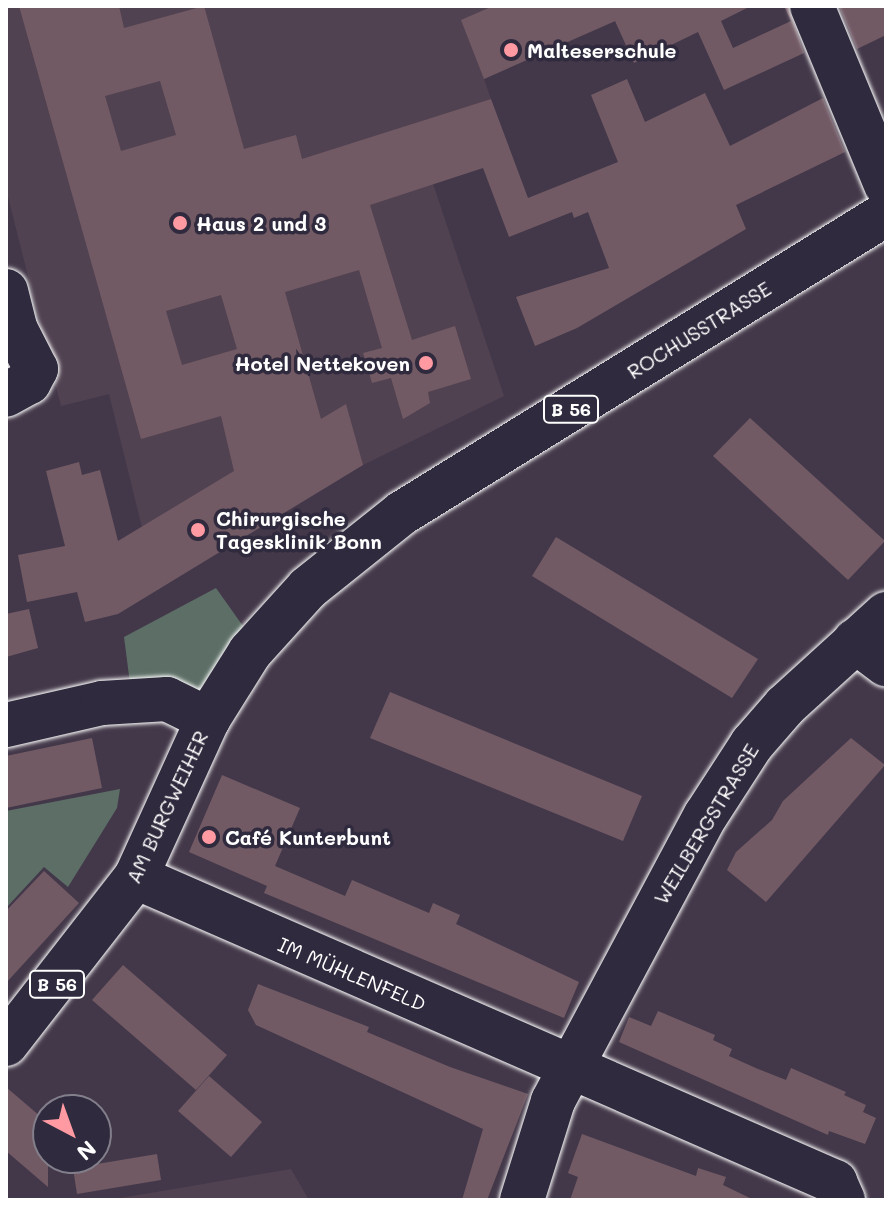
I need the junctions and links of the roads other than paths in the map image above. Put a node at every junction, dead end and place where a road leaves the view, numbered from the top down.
1 (812, 6) edge
2 (886, 185) edge
3 (886, 214) edge
4 (9, 317) edge
5 (6, 395) edge
6 (876, 640) edge
7 (208, 719) junction
8 (6, 725) edge
9 (136, 877) junction
10 (6, 1044) edge
11 (570, 1068) junction
12 (522, 1200) edge
13 (843, 1200) edge

1 - 2 street
3 - 7 street, ROCHUSSTRASSE / B 56
4 - 5 street
6 - 11 street, WEILBERGSTRASSE
7 - 8 street
7 - 9 street, AM BURGWEIHER / B 56
9 - 10 street, AM BURGWEIHER / B 56
9 - 11 street, IM MÜHLENFELD
11 - 12 street
11 - 13 street, IM MÜHLENFELD

